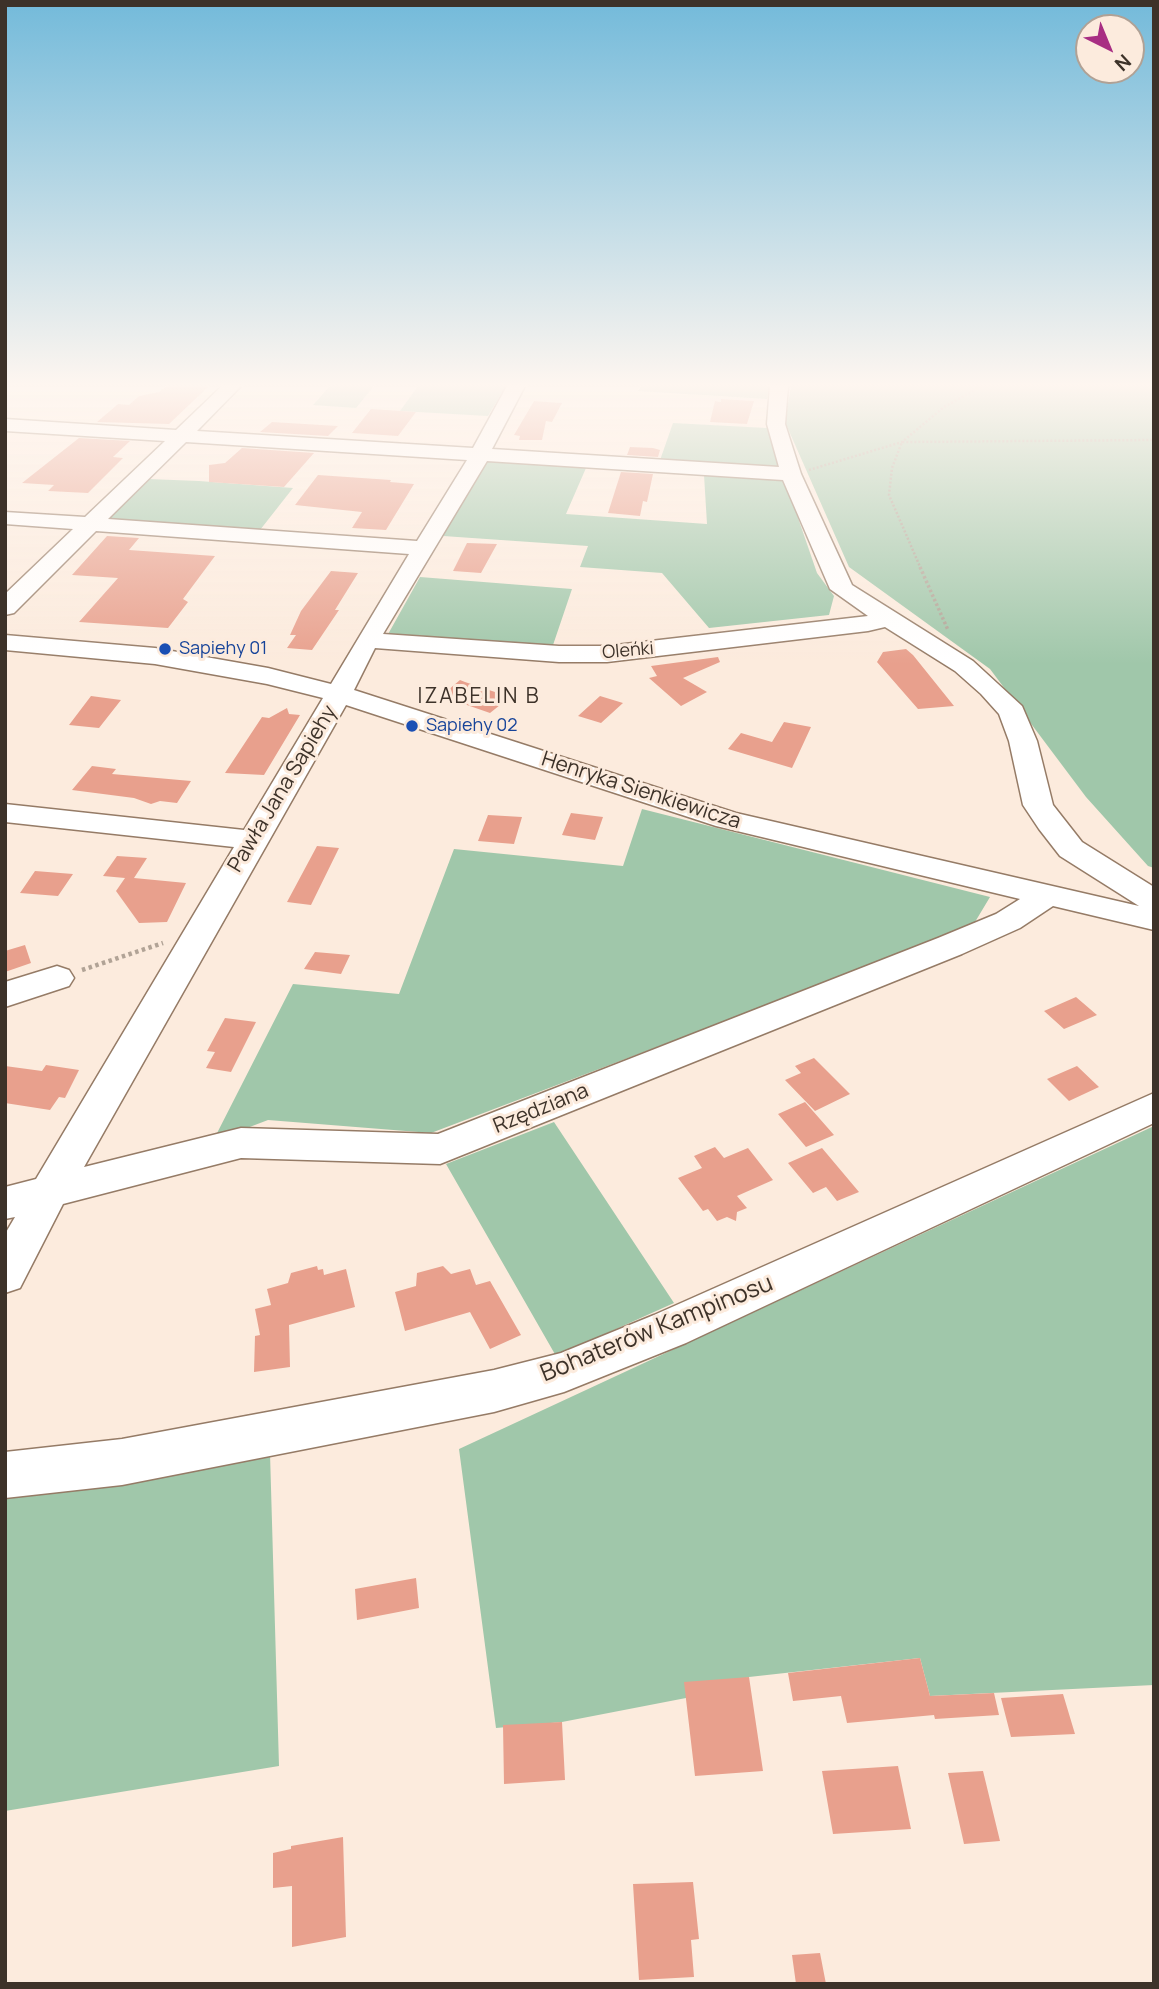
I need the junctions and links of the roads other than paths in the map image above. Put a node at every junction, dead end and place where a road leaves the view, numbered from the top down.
1 (136, 479) edge
2 (464, 479) edge
3 (794, 479) edge
4 (5, 518) edge
5 (90, 525) junction
6 (424, 548) junction
7 (5, 608) edge
8 (887, 618) junction
9 (367, 640) junction
10 (5, 642) edge
11 (340, 694) junction
12 (5, 813) edge
13 (252, 840) junction
14 (1048, 895) junction
15 (1154, 901) edge
16 (1154, 920) edge
17 (57, 978) road end
18 (5, 995) edge
19 (1154, 1107) edge
20 (49, 1192) junction
21 (5, 1203) edge
22 (5, 1275) edge
23 (5, 1475) edge

1 - 5 street
2 - 6 street, Pawła Jana Sapiehy
3 - 8 street
4 - 5 street
5 - 6 street
5 - 7 street
6 - 9 street, Pawła Jana Sapiehy
8 - 9 street, Oleńki
8 - 15 street
9 - 11 street, Pawła Jana Sapiehy
10 - 11 street, Henryka Sienkiewicza
11 - 13 street, Pawła Jana Sapiehy
11 - 14 street, Henryka Sienkiewicza
12 - 13 street
13 - 20 street, Pawła Jana Sapiehy
14 - 16 street, Henryka Sienkiewicza
14 - 20 street, Rzędziana
17 - 18 street
19 - 23 street, Bohaterów Kampinosu
20 - 21 street, Rzędziana
20 - 22 street, Pawła Jana Sapiehy

